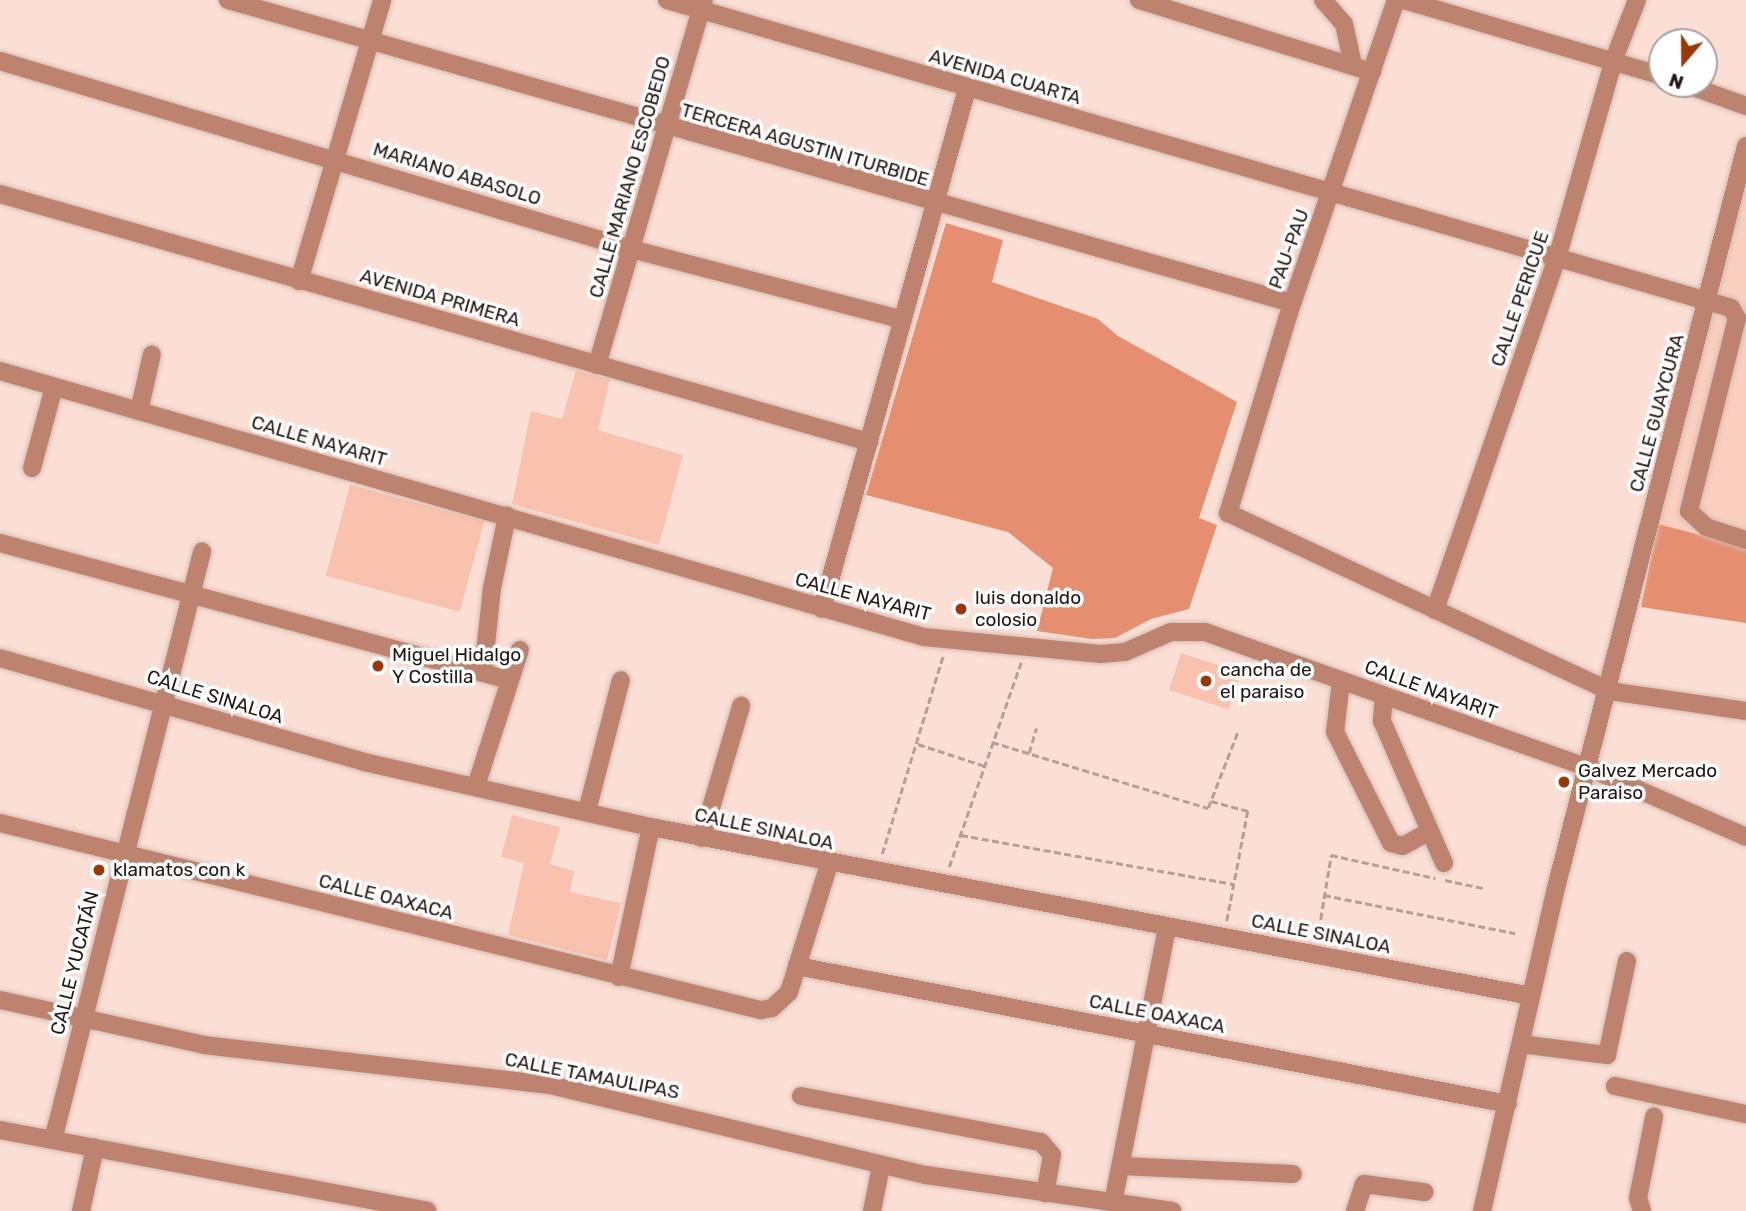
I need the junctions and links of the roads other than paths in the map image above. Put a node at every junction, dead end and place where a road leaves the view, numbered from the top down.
1 (228, 0) edge
2 (382, 0) edge
3 (667, 0) edge
4 (1139, 0) edge
5 (1322, 0) edge
6 (1396, 0) edge
7 (1404, 0) edge
8 (1637, 0) edge
9 (703, 5) edge
10 (1186, 6) edge
11 (371, 41) junction
12 (1614, 59) junction
13 (0, 61) edge
14 (1353, 65) junction
15 (1648, 71) edge
16 (1372, 72) junction
17 (967, 89) junction
18 (1718, 96) edge
19 (1746, 106) edge
20 (667, 127) junction
21 (1746, 146) edge
22 (336, 159) junction
23 (1331, 192) junction
24 (0, 194) edge
25 (935, 204) junction
26 (631, 249) junction
27 (1558, 258) junction
28 (299, 281) junction
29 (1708, 301) junction
30 (1292, 303) junction
31 (903, 320) junction
32 (152, 354) dead end
33 (597, 365) junction
34 (0, 371) edge
35 (54, 387) junction
36 (139, 411) junction
37 (869, 442) junction
38 (32, 468) dead end
39 (507, 516) junction
40 (1746, 540) edge
41 (0, 543) edge
42 (202, 552) dead end
43 (190, 596) junction
44 (822, 609) junction
45 (1435, 610) junction
46 (520, 650) dead end
47 (0, 658) edge
48 (483, 673) junction
49 (509, 680) junction
50 (621, 681) dead end
51 (1341, 681) junction
52 (1609, 691) junction
53 (1384, 696) junction
54 (162, 702) junction
55 (741, 706) dead end
56 (1746, 710) edge
57 (1589, 768) junction
58 (476, 786) junction
59 (587, 811) junction
60 (0, 824) edge
61 (652, 827) junction
62 (1430, 831) junction
63 (1746, 837) edge
64 (702, 838) junction
65 (125, 854) junction
66 (1444, 863) dead end
67 (829, 864) junction
68 (1167, 926) junction
69 (1627, 961) dead end
70 (797, 966) junction
71 (619, 977) junction
72 (1531, 996) junction
73 (0, 1000) edge
74 (83, 1016) junction
75 (1146, 1033) junction
76 (1521, 1044) junction
77 (1615, 1086) dead end
78 (801, 1096) dead end
79 (1508, 1104) junction
80 (1746, 1114) edge
81 (1654, 1117) dead end
82 (0, 1130) edge
83 (53, 1140) junction
84 (95, 1149) junction
85 (881, 1166) junction
86 (1121, 1166) junction
87 (1293, 1174) dead end
88 (1424, 1192) dead end
89 (1045, 1193) junction
90 (1113, 1203) junction
91 (418, 1210) edge
92 (80, 1211) edge
93 (872, 1211) edge
94 (1172, 1211) edge
95 (1355, 1211) edge
96 (1482, 1211) edge
97 (1642, 1211) edge

1 - 11 street, TERCERA AGUSTIN ITURBIDE
2 - 11 street
3 - 9 street, AVENIDA CUARTA
4 - 10 street
5 - 14 street
6 - 16 street, PAU-PAU
7 - 12 street
8 - 12 street, CALLE PERICUE
9 - 17 street, AVENIDA CUARTA
9 - 20 street, CALLE MARIANO ESCOBEDO
10 - 14 street
11 - 20 street, TERCERA AGUSTIN ITURBIDE
11 - 22 street
12 - 15 street
12 - 27 street, CALLE PERICUE
13 - 22 street, MARIANO ABASOLO
14 - 16 street
16 - 23 street, PAU-PAU
17 - 23 street, AVENIDA CUARTA
17 - 25 street
18 - 19 street
20 - 25 street, TERCERA AGUSTIN ITURBIDE
20 - 26 street, CALLE MARIANO ESCOBEDO
21 - 29 street, CALLE GUAYCURA
22 - 26 street, MARIANO ABASOLO
22 - 28 street
23 - 27 street, AVENIDA CUARTA
23 - 30 street, PAU-PAU
24 - 28 street, AVENIDA PRIMERA
25 - 30 street, TERCERA AGUSTIN ITURBIDE
25 - 31 street
26 - 31 street, MARIANO ABASOLO
26 - 33 street, CALLE MARIANO ESCOBEDO
27 - 29 street, AVENIDA CUARTA
27 - 45 street, CALLE PERICUE
28 - 33 street, AVENIDA PRIMERA
29 - 40 street, AVENIDA CUARTA
29 - 52 street, CALLE GUAYCURA
30 - 45 street, PAU-PAU
31 - 37 street
32 - 36 street
33 - 37 street, AVENIDA PRIMERA
34 - 35 street, CALLE NAYARIT
35 - 36 street, CALLE NAYARIT
35 - 38 street
36 - 39 street, CALLE NAYARIT
37 - 44 street
39 - 44 street, CALLE NAYARIT
39 - 48 street
41 - 43 street
42 - 43 street, CALLE YUCATÁN
43 - 48 street
43 - 54 street, CALLE YUCATÁN
44 - 51 street, CALLE NAYARIT
45 - 52 street
46 - 49 street
47 - 54 street, CALLE SINALOA
48 - 49 street
49 - 58 street
50 - 59 street
51 - 53 street, CALLE NAYARIT
51 - 62 street
52 - 56 street
52 - 57 street, CALLE GUAYCURA
53 - 57 street, CALLE NAYARIT
53 - 62 street
54 - 58 street, CALLE SINALOA
54 - 65 street, CALLE YUCATÁN
55 - 64 street
57 - 63 street, CALLE NAYARIT
57 - 72 street
58 - 59 street, CALLE SINALOA
59 - 61 street, CALLE SINALOA
60 - 65 street, CALLE OAXACA
61 - 64 street, CALLE SINALOA
61 - 71 street
62 - 66 street
64 - 67 street, CALLE SINALOA
65 - 71 street, CALLE OAXACA
65 - 74 street, CALLE YUCATÁN
67 - 68 street, CALLE SINALOA
67 - 70 street
68 - 72 street, CALLE SINALOA
68 - 75 street
69 - 76 street
70 - 71 street, CALLE OAXACA
70 - 75 street, CALLE OAXACA
72 - 76 street
73 - 74 street, CALLE TAMAULIPAS
74 - 83 street, CALLE YUCATÁN
74 - 85 street, CALLE TAMAULIPAS
75 - 79 street, CALLE OAXACA
75 - 86 street
76 - 79 street
77 - 80 street
78 - 89 street
79 - 96 street
81 - 97 street
82 - 83 street
83 - 84 street
84 - 91 street
84 - 92 street
85 - 89 street, CALLE TAMAULIPAS
85 - 93 street
86 - 87 street
86 - 90 street
88 - 95 street
89 - 90 street, CALLE TAMAULIPAS
90 - 94 street, CALLE TAMAULIPAS

